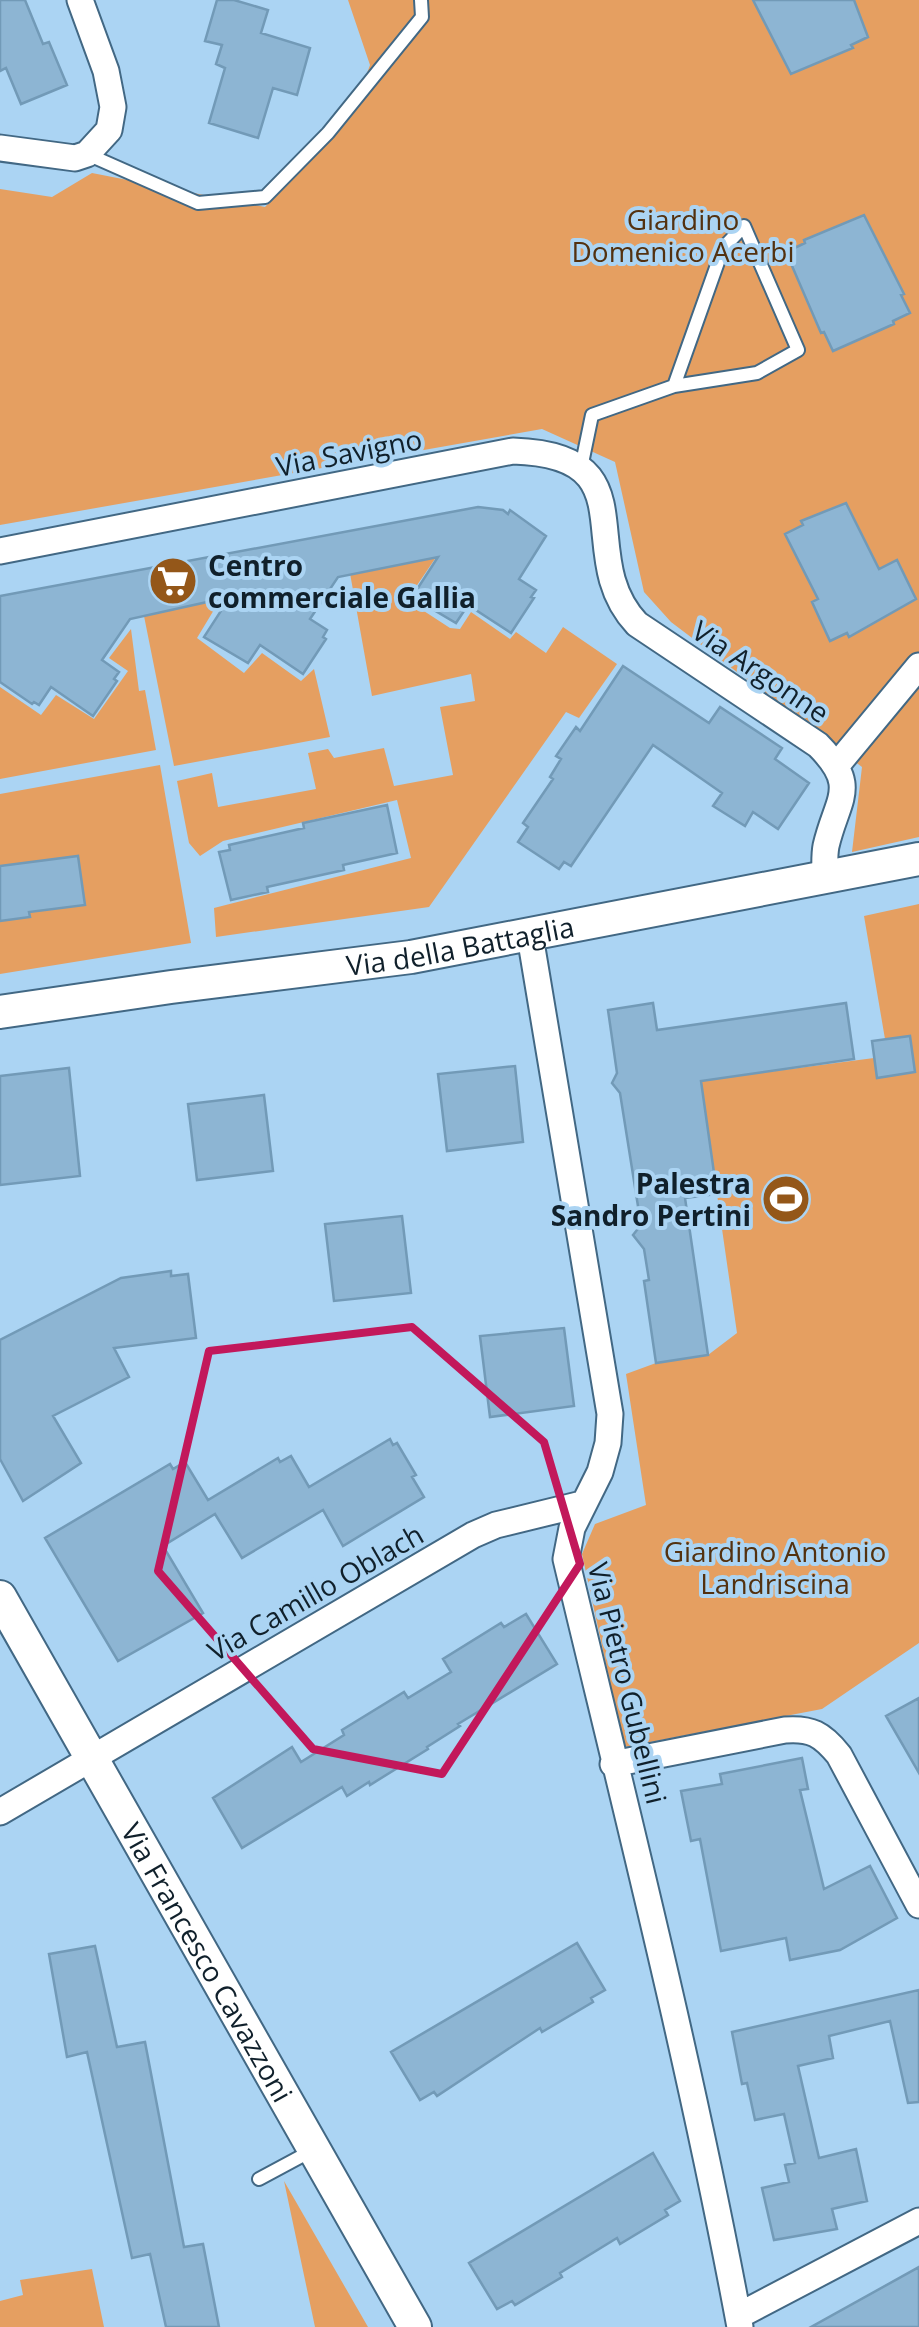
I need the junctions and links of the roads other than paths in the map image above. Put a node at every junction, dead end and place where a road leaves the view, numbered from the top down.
1 (80, 0) edge
2 (421, 0) edge
3 (0, 148) edge
4 (87, 154) junction
5 (674, 386) junction
6 (581, 468) junction
7 (0, 552) edge
8 (919, 666) edge
9 (837, 764) junction
10 (919, 858) edge
11 (825, 878) junction
12 (530, 936) junction
13 (0, 1012) edge
14 (582, 1504) junction
15 (0, 1597) edge
16 (90, 1758) junction
17 (613, 1764) junction
18 (0, 1812) edge
19 (919, 1905) edge
20 (312, 2150) junction
21 (258, 2180) dead end
22 (919, 2221) edge
23 (739, 2321) edge
24 (415, 2327) edge

1 - 4 street
2 - 4 lane
3 - 4 street
5 - 5 lane
5 - 6 lane
6 - 7 street, Via Savigno
6 - 9 street, Via Argonne
8 - 9 street
9 - 11 street, Via Argonne
10 - 11 street, Via della Battaglia
11 - 12 street, Via della Battaglia
12 - 13 street, Via della Battaglia
12 - 14 street, Via Pietro Gubellini
14 - 16 street, Via Camillo Oblach
14 - 17 street, Via Pietro Gubellini
15 - 16 street, Via Francesco Cavazzoni
16 - 18 street, Via Camillo Oblach
16 - 20 street, Via Francesco Cavazzoni
17 - 19 street
17 - 23 street, Via Pietro Gubellini
20 - 21 lane
20 - 24 street, Via Francesco Cavazzoni
22 - 23 street

